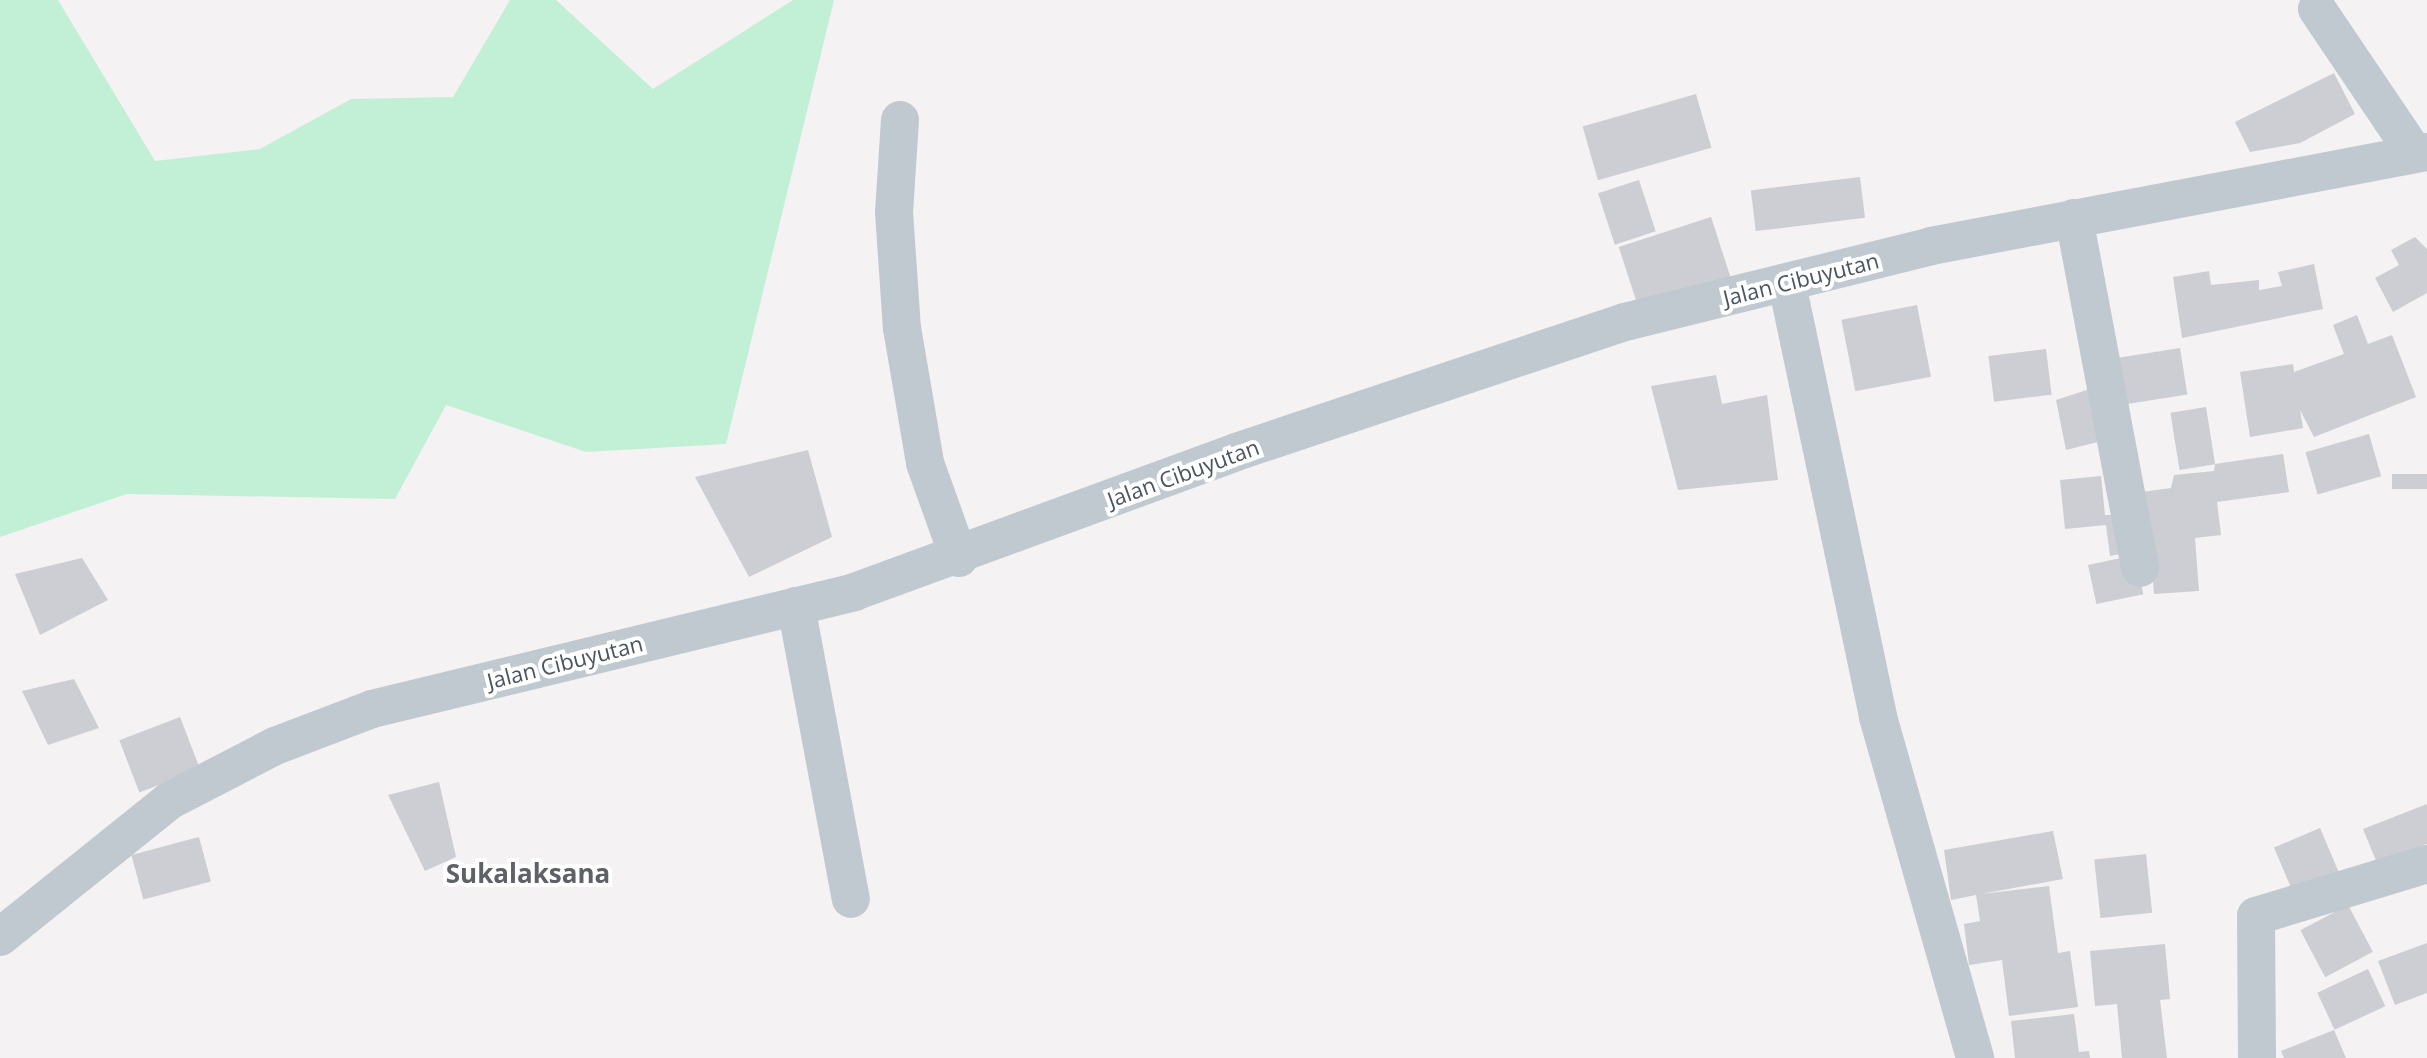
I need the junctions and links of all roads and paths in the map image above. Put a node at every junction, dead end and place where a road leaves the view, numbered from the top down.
1 (2317, 9) dead end
2 (900, 120) dead end
3 (2421, 152) edge
4 (2074, 218) junction
5 (1787, 284) junction
6 (959, 558) junction
7 (2140, 568) dead end
8 (796, 606) junction
9 (2427, 864) edge
10 (851, 899) dead end
11 (0, 937) edge
12 (1975, 1058) edge
13 (2257, 1058) edge

1 - 3 street
2 - 6 street
3 - 4 street, Jalan Cibuyutan
4 - 5 street, Jalan Cibuyutan
4 - 7 street
5 - 6 street, Jalan Cibuyutan
5 - 12 street
6 - 8 street, Jalan Cibuyutan
8 - 10 street
8 - 11 street, Jalan Cibuyutan
9 - 13 street

